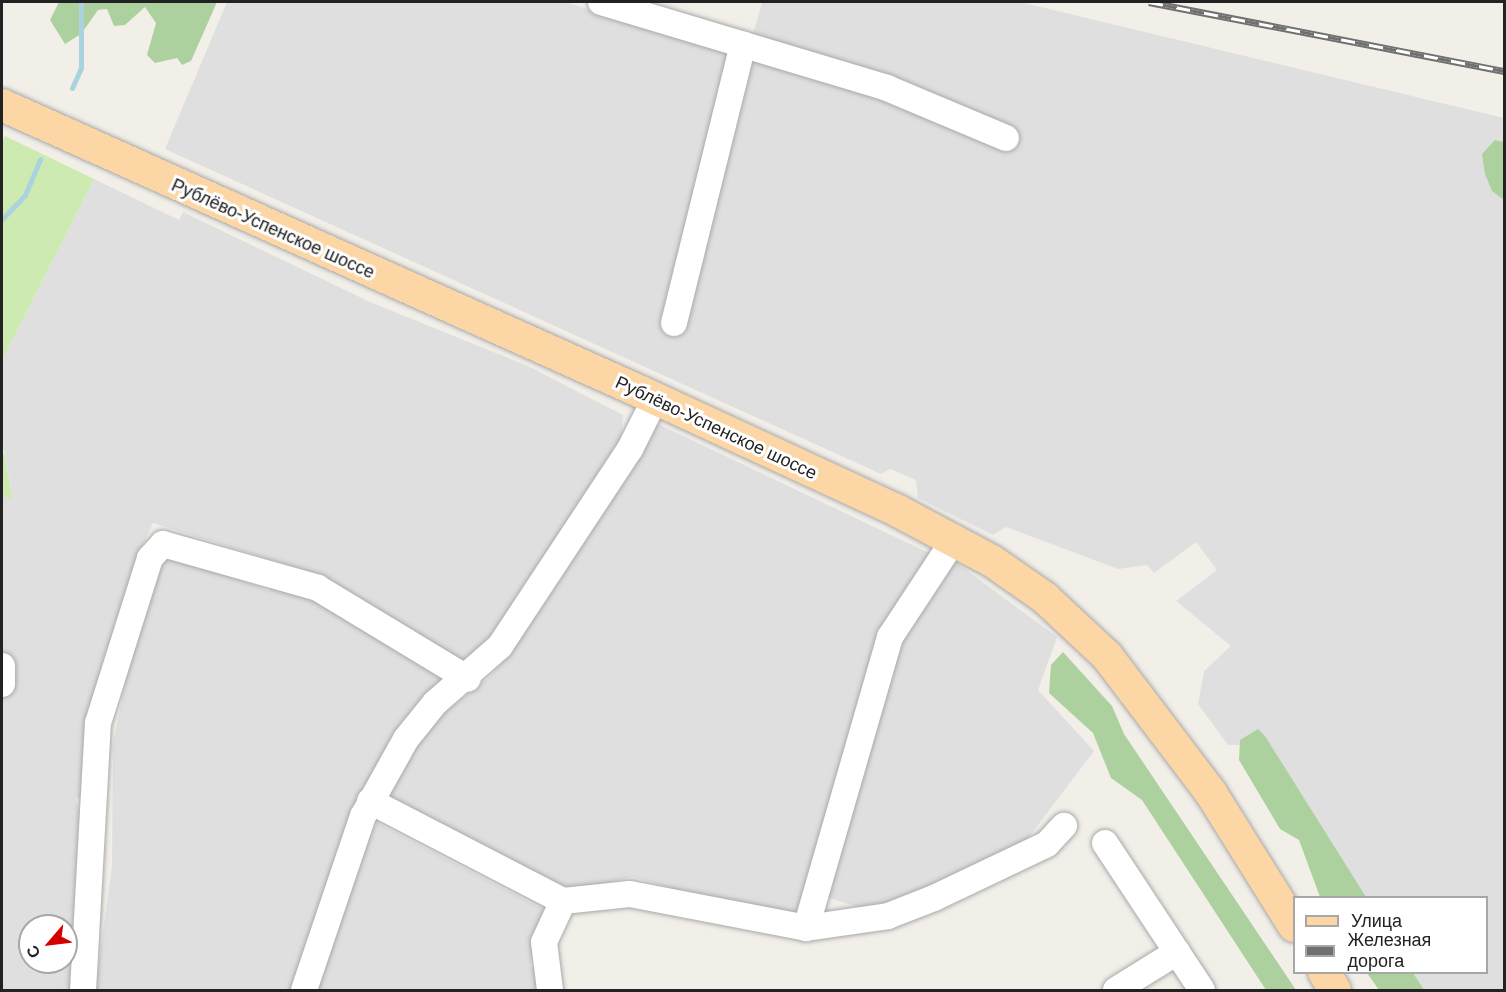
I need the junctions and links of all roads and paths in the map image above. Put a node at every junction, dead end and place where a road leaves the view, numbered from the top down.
1 (601, 2) edge
2 (742, 44) junction
3 (6, 106) edge
4 (1005, 138) dead end
5 (674, 323) dead end
6 (656, 399) junction
7 (953, 541) junction
8 (2, 666) edge
9 (468, 679) junction
10 (2, 684) edge
11 (370, 801) junction
12 (1064, 826) dead end
13 (1105, 843) dead end
14 (563, 901) junction
15 (1293, 924) edge
16 (806, 928) junction
17 (1177, 952) junction
18 (1325, 974) edge
19 (83, 990) edge
20 (304, 990) edge
21 (550, 990) edge
22 (1116, 990) edge
23 (1202, 990) edge
24 (1335, 990) edge

1 - 2 street
2 - 4 street
2 - 5 street
3 - 6 main road, Рублёво-Успенское шоссе
6 - 7 main road, Рублёво-Успенское шоссе
6 - 9 street
7 - 15 main road, Рублёво-Успенское шоссе
7 - 16 street
8 - 10 street
9 - 11 street
9 - 19 street
11 - 14 street
11 - 20 street
12 - 16 street
13 - 17 street
14 - 16 street
14 - 21 street
17 - 22 street
17 - 23 street
18 - 24 main road

